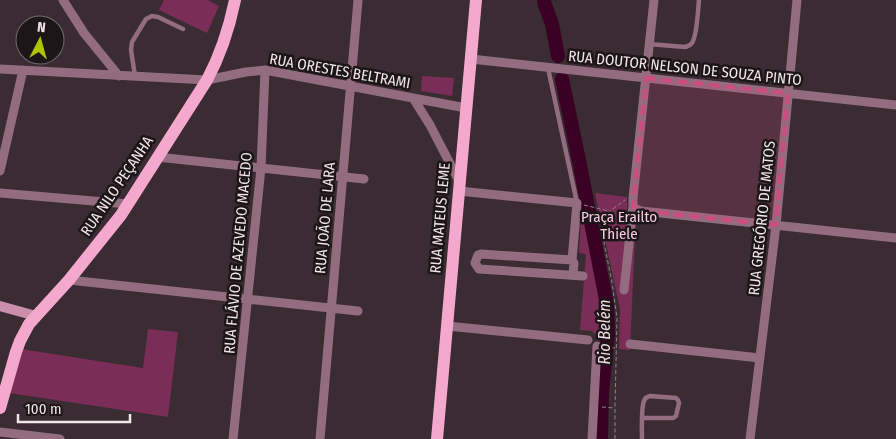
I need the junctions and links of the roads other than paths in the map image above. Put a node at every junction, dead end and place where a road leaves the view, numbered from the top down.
1 (63, 0) edge
2 (235, 0) edge
3 (358, 0) edge
4 (476, 0) edge
5 (654, 0) edge
6 (699, 0) edge
7 (797, 0) edge
8 (182, 29) dead end
9 (649, 44) junction
10 (471, 58) junction
11 (547, 67) junction
12 (0, 69) edge
13 (23, 70) junction
14 (265, 70) junction
15 (119, 76) junction
16 (135, 76) junction
17 (646, 78) junction
18 (207, 80) junction
19 (350, 86) junction
20 (788, 93) junction
21 (413, 98) junction
22 (896, 105) edge
23 (466, 108) junction
24 (158, 157) junction
25 (261, 168) junction
26 (0, 171) edge
27 (343, 177) junction
28 (364, 179) dead end
29 (459, 186) junction
30 (0, 193) edge
31 (128, 204) junction
32 (581, 204) junction
33 (633, 206) junction
34 (776, 225) junction
35 (896, 238) edge
36 (572, 260) junction
37 (573, 275) junction
38 (583, 276) dead end
39 (69, 280) junction
40 (624, 290) dead end
41 (247, 299) junction
42 (0, 306) edge
43 (331, 308) junction
44 (358, 311) dead end
45 (36, 316) junction
46 (447, 326) junction
47 (588, 340) dead end
48 (630, 344) dead end
49 (600, 347) road end
50 (760, 358) junction
51 (0, 408) edge
52 (642, 418) junction
53 (0, 432) edge
54 (60, 439) edge
55 (233, 439) edge
56 (320, 439) edge
57 (437, 439) edge
58 (592, 439) edge
59 (642, 439) edge
60 (750, 439) edge

1 - 15 street
2 - 18 main road, RUA NILO PEÇANHA
3 - 19 street, RUA JOÃO DE LARA
4 - 10 main road, RUA MATEUS LEME
5 - 9 street
6 - 9 lane
7 - 20 street, RUA GREGÓRIO DE MATOS
8 - 16 lane
9 - 17 street
10 - 11 street, RUA DOUTOR NELSON DE SOUZA PINTO
10 - 23 main road, RUA MATEUS LEME
11 - 17 street, RUA DOUTOR NELSON DE SOUZA PINTO
11 - 32 lane
12 - 13 street, RUA ORESTES BELTRAMI
13 - 15 street, RUA ORESTES BELTRAMI
13 - 26 street
14 - 18 street, RUA ORESTES BELTRAMI
14 - 19 street, RUA ORESTES BELTRAMI
14 - 25 street, RUA FLÁVIO DE AZEVEDO MACEDO
15 - 16 street, RUA ORESTES BELTRAMI
16 - 18 street, RUA ORESTES BELTRAMI
17 - 20 street, RUA DOUTOR NELSON DE SOUZA PINTO
17 - 33 street
18 - 24 main road, RUA NILO PEÇANHA
19 - 21 street, RUA ORESTES BELTRAMI
19 - 27 street, RUA JOÃO DE LARA
20 - 22 street, RUA DOUTOR NELSON DE SOUZA PINTO
20 - 34 street, RUA GREGÓRIO DE MATOS
21 - 23 street, RUA ORESTES BELTRAMI
21 - 29 street
23 - 29 main road, RUA MATEUS LEME
24 - 25 street
24 - 31 main road, RUA NILO PEÇANHA
25 - 27 street
25 - 41 street, RUA FLÁVIO DE AZEVEDO MACEDO
27 - 28 street
27 - 43 street, RUA JOÃO DE LARA
29 - 32 street
29 - 46 main road, RUA MATEUS LEME
30 - 31 street
31 - 39 main road, RUA NILO PEÇANHA
32 - 36 street
33 - 34 street
33 - 40 street
34 - 35 street
34 - 50 street, RUA GREGÓRIO DE MATOS
36 - 37 street
36 - 37 street
37 - 38 street
39 - 41 street
39 - 45 main road, RUA NILO PEÇANHA
41 - 43 street
41 - 55 street, RUA FLÁVIO DE AZEVEDO MACEDO
42 - 45 street
43 - 44 street
43 - 56 street, RUA JOÃO DE LARA
45 - 51 main road, RUA NILO PEÇANHA
46 - 47 street
46 - 57 main road, RUA MATEUS LEME
48 - 50 street
49 - 58 street
50 - 60 street, RUA GREGÓRIO DE MATOS
52 - 52 lane
52 - 59 lane
53 - 54 street

